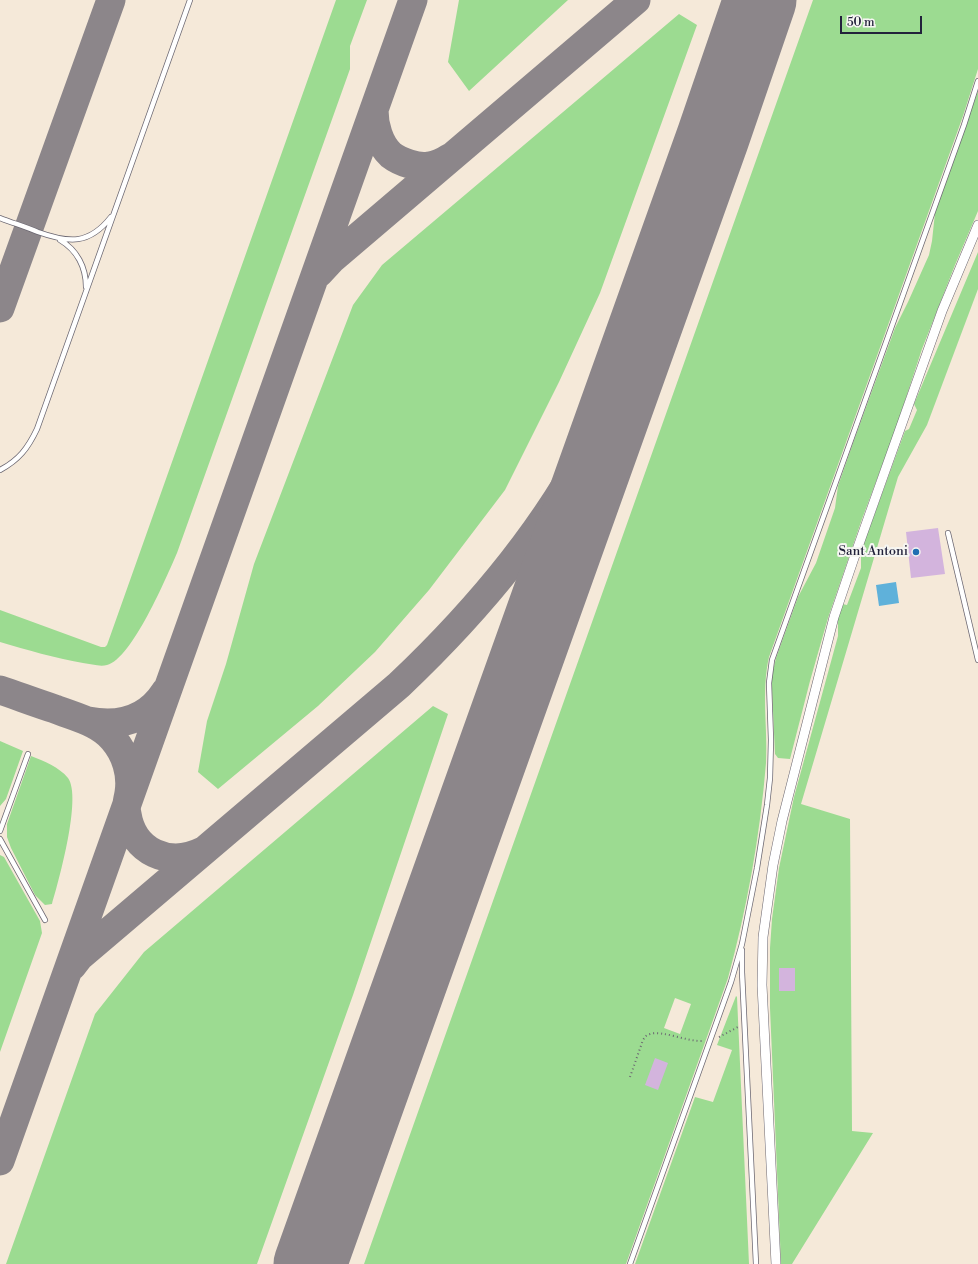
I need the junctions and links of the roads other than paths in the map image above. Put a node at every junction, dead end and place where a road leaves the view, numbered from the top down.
1 (190, 0) edge
2 (978, 81) edge
3 (114, 213) junction
4 (0, 218) edge
5 (978, 225) edge
6 (57, 238) junction
7 (86, 292) junction
8 (0, 470) edge
9 (948, 533) dead end
10 (978, 660) edge
11 (28, 754) dead end
12 (0, 830) edge
13 (0, 839) edge
14 (45, 920) dead end
15 (742, 944) junction
16 (630, 1264) edge
17 (756, 1264) edge
18 (776, 1264) edge

1 - 3 lane
2 - 15 lane
3 - 6 lane
3 - 7 lane
4 - 6 lane
5 - 18 street
6 - 7 lane
7 - 8 lane
9 - 10 lane
11 - 12 lane
13 - 14 lane
15 - 16 lane
15 - 17 lane

